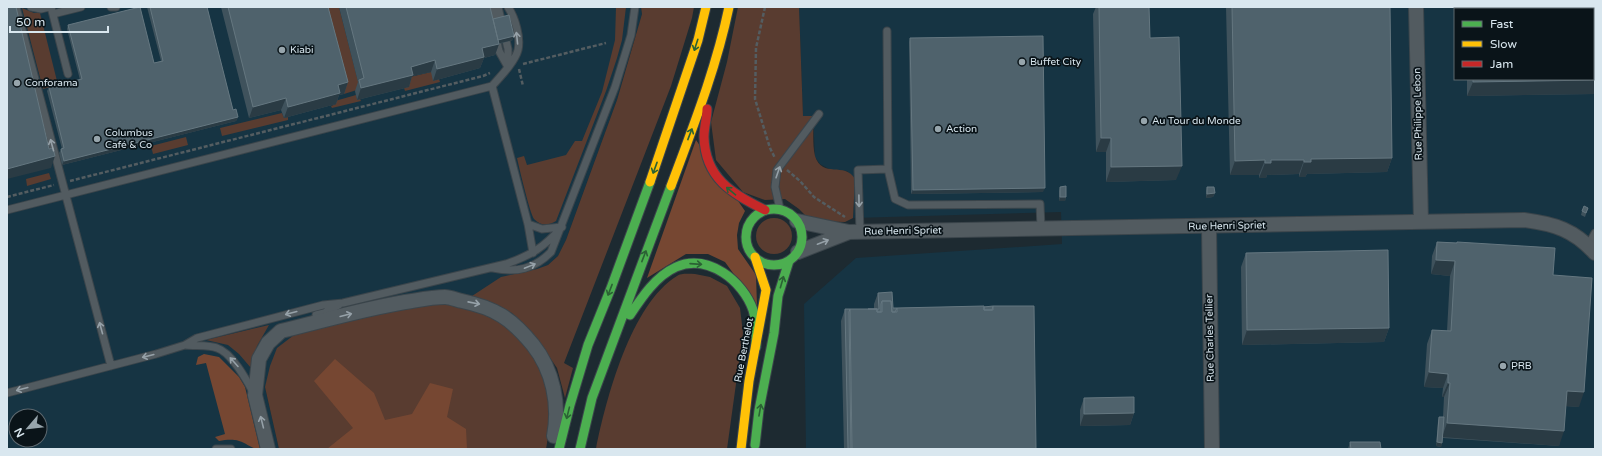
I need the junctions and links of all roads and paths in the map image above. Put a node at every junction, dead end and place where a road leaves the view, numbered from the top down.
1 (16, 7) edge
2 (31, 7) edge
3 (81, 7) edge
4 (111, 7) edge
5 (116, 7) edge
6 (489, 7) edge
7 (493, 7) edge
8 (498, 7) edge
9 (508, 7) edge
10 (635, 7) edge
11 (706, 7) edge
12 (729, 7) edge
13 (764, 7) edge
14 (1416, 7) edge
15 (51, 9) edge
16 (887, 31) dead end
17 (606, 43) dead end
18 (508, 68) junction
19 (68, 74) dead end
20 (709, 84) junction
21 (492, 86) junction
22 (523, 86) dead end
23 (819, 114) dead end
24 (776, 161) dead end
25 (786, 168) dead end
26 (888, 169) junction
27 (62, 183) junction
28 (65, 195) junction
29 (7, 197) edge
30 (780, 209) junction
31 (7, 210) edge
32 (764, 210) junction
33 (797, 221) junction
34 (1421, 222) junction
35 (528, 224) junction
36 (1209, 226) junction
37 (562, 227) junction
38 (853, 228) junction
39 (1041, 228) junction
40 (1595, 233) edge
41 (1592, 250) edge
42 (533, 254) junction
43 (794, 256) junction
44 (755, 257) junction
45 (492, 268) junction
46 (343, 303) junction
47 (281, 331) junction
48 (185, 345) junction
49 (756, 347) junction
50 (606, 358) junction
51 (111, 366) junction
52 (7, 393) edge
53 (255, 395) junction
54 (216, 449) edge
55 (231, 449) edge
56 (268, 449) edge
57 (552, 449) edge
58 (559, 449) edge
59 (580, 449) edge
60 (741, 449) edge
61 (755, 449) edge
62 (1212, 449) edge

27 -> 1 lane
2 - 15 lane
3 - 15 lane
4 - 5 lane
6 - 18 lane
7 - 18 lane
8 - 18 lane
18 -> 9 lane
10 - 37 lane
11 -> 58 main road
12 - 20 main road
13 - 24 path
14 - 34 street, Rue Philippe Lebon
15 - 19 lane
16 - 26 lane
17 - 22 path
18 - 21 lane
18 - 27 path
32 -> 20 main road
50 -> 20 main road
21 - 28 lane
21 - 35 lane
30 -> 23 lane
25 - 38 path
26 -> 38 lane
26 - 39 lane
27 - 28 lane
27 - 29 path
28 - 31 lane
51 -> 28 lane
30 - 32 main road
30 - 33 main road
32 - 44 main road
33 - 38 street
33 - 43 main road
34 - 36 street, Rue Henri Spriet
34 - 41 street, Rue Henri Spriet
35 - 37 lane
35 - 42 lane
36 - 39 street, Rue Henri Spriet
36 - 62 street, Rue Charles Tellier
37 - 42 lane
45 -> 37 lane
38 - 39 street, Rue Henri Spriet
43 -> 38 street
40 - 41 lane
42 - 45 lane
43 - 44 main road
61 -> 43 main road
44 - 49 main road, Rue Berthelot
45 - 46 lane
46 - 47 lane
46 -> 48 lane
47 - 53 street
47 -> 57 street
48 -> 51 lane
53 -> 48 lane
50 -> 49 main road
49 - 60 main road, Rue Berthelot
50 - 59 main road
51 -> 52 lane
56 -> 53 street
54 - 55 lane

